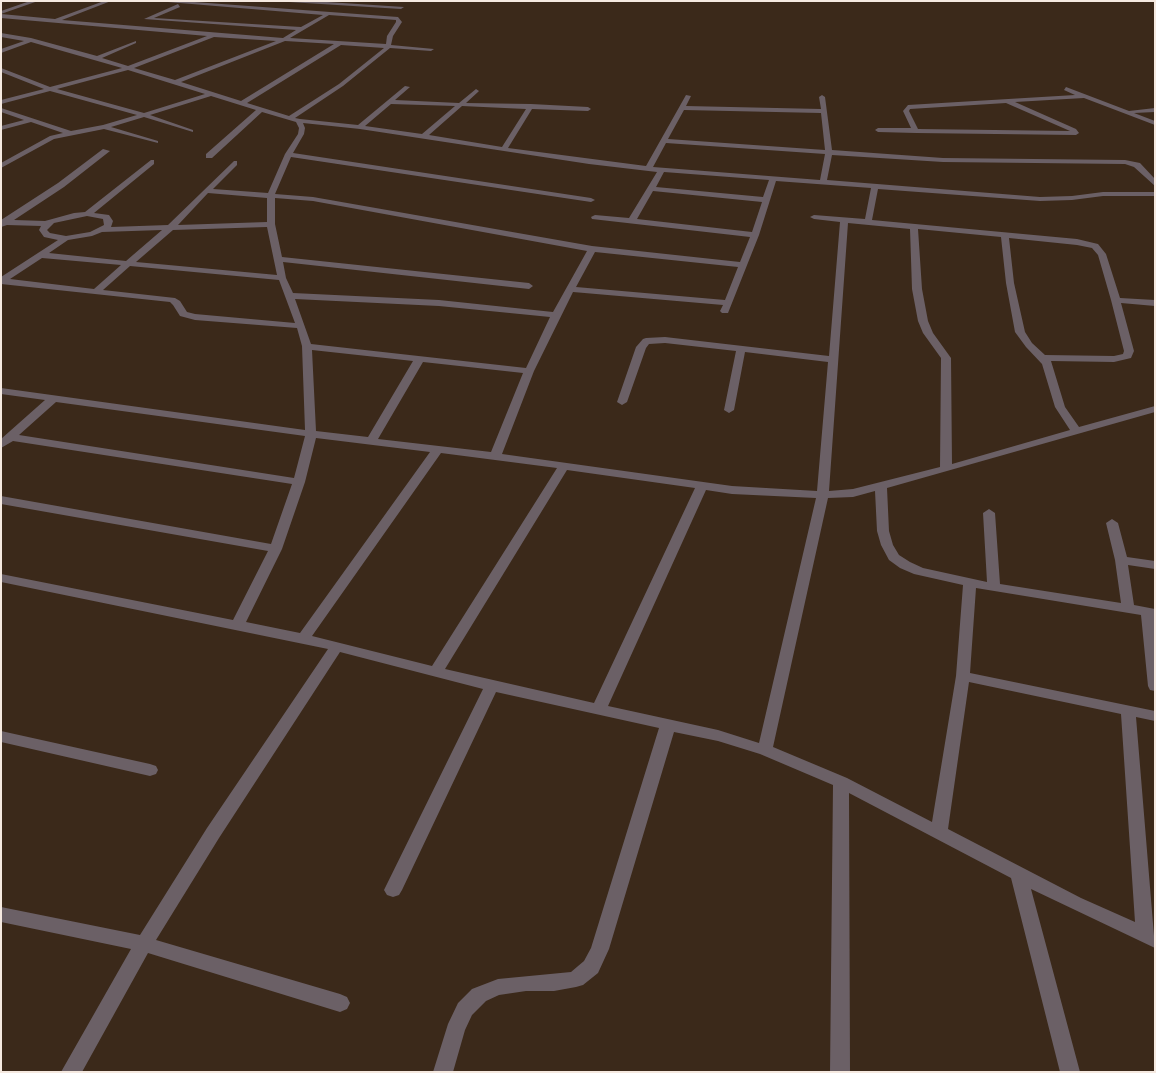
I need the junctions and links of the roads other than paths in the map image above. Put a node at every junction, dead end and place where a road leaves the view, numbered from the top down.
1 (36, 1) edge
2 (109, 1) edge
3 (158, 1) edge
4 (246, 1) edge
5 (275, 1) edge
6 (182, 4) junction
7 (233, 7) junction
8 (402, 7) dead end
9 (1, 14) edge
10 (328, 14) junction
11 (52, 21) junction
12 (211, 24) junction
13 (303, 29) junction
14 (188, 33) junction
15 (1, 35) edge
16 (214, 36) junction
17 (32, 40) junction
18 (282, 40) junction
19 (134, 42) dead end
20 (339, 44) junction
21 (388, 47) junction
22 (431, 50) dead end
23 (1, 51) edge
24 (97, 58) junction
25 (128, 68) junction
26 (1, 70) edge
27 (176, 82) junction
28 (407, 87) dead end
29 (1066, 88) dead end
30 (50, 89) junction
31 (476, 91) dead end
32 (213, 93) junction
33 (688, 96) dead end
34 (822, 96) dead end
35 (1086, 96) junction
36 (1006, 101) junction
37 (1, 102) edge
38 (244, 102) junction
39 (390, 102) junction
40 (460, 104) junction
41 (531, 106) junction
42 (262, 108) junction
43 (682, 108) junction
44 (588, 109) dead end
45 (1, 110) edge
46 (1155, 110) edge
47 (824, 111) junction
48 (1124, 111) junction
49 (145, 115) junction
50 (291, 117) junction
51 (32, 120) junction
52 (299, 121) junction
53 (1155, 123) edge
54 (104, 127) junction
55 (360, 127) junction
56 (1, 128) edge
57 (878, 130) dead end
58 (191, 131) dead end
59 (916, 131) junction
60 (70, 132) junction
61 (424, 136) junction
62 (662, 141) junction
63 (156, 142) dead end
64 (504, 149) junction
65 (106, 151) dead end
66 (829, 153) junction
67 (289, 154) junction
68 (208, 156) dead end
69 (151, 162) dead end
70 (234, 163) dead end
71 (1, 166) edge
72 (648, 169) junction
73 (662, 170) junction
74 (773, 179) junction
75 (823, 183) junction
76 (1155, 184) edge
77 (875, 187) junction
78 (652, 188) junction
79 (207, 191) junction
80 (272, 194) junction
81 (1155, 194) edge
82 (591, 200) dead end
83 (766, 200) junction
84 (86, 214) junction
85 (595, 217) dead end
86 (814, 217) dead end
87 (844, 220) junction
88 (631, 222) junction
89 (868, 222) junction
90 (3, 223) edge
91 (47, 224) junction
92 (271, 224) junction
93 (914, 227) junction
94 (170, 228) junction
95 (102, 230) junction
96 (755, 235) junction
97 (1005, 236) junction
98 (66, 238) junction
99 (592, 249) junction
100 (39, 255) junction
101 (277, 259) junction
102 (127, 264) junction
103 (742, 264) junction
104 (282, 278) junction
105 (1, 281) edge
106 (529, 286) dead end
107 (571, 289) junction
108 (95, 292) junction
109 (289, 296) junction
110 (1116, 300) junction
111 (1155, 303) edge
112 (556, 314) junction
113 (301, 326) junction
114 (308, 346) junction
115 (741, 349) junction
116 (1043, 358) junction
117 (419, 360) junction
118 (834, 360) junction
119 (529, 371) junction
120 (1, 391) edge
121 (53, 399) junction
122 (622, 402) dead end
123 (1155, 409) edge
124 (728, 410) dead end
125 (1077, 432) junction
126 (311, 434) junction
127 (11, 438) junction
128 (370, 441) junction
129 (1, 445) edge
130 (438, 450) junction
131 (495, 456) junction
132 (564, 466) junction
133 (946, 469) junction
134 (299, 482) junction
135 (702, 486) junction
136 (881, 487) junction
137 (824, 495) junction
138 (1, 500) edge
139 (988, 513) dead end
140 (1112, 523) dead end
141 (276, 549) junction
142 (1121, 560) junction
143 (1155, 566) edge
144 (1, 578) edge
145 (970, 584) junction
146 (994, 587) junction
147 (1128, 608) junction
148 (1151, 613) edge
149 (238, 624) junction
150 (303, 638) junction
151 (336, 647) junction
152 (436, 672) junction
153 (963, 676) junction
154 (492, 686) junction
155 (1155, 686) edge
156 (599, 709) junction
157 (1128, 710) junction
158 (1155, 716) edge
159 (668, 725) junction
160 (1, 736) edge
161 (766, 750) junction
162 (150, 770) dead end
163 (841, 782) junction
164 (939, 832) junction
165 (1019, 876) junction
166 (393, 890) dead end
167 (1, 914) edge
168 (1150, 938) edge
169 (144, 944) junction
170 (340, 1003) dead end
171 (71, 1072) edge
172 (444, 1072) edge
173 (840, 1072) edge
174 (1070, 1072) edge

1 - 9 street
2 - 11 street
3 - 6 street
4 - 7 street
5 - 8 street
6 - 7 street
6 - 12 street
7 - 10 street
9 - 11 street
10 - 13 street
10 - 21 street
11 - 14 street
12 - 13 street
12 - 14 street
13 - 18 street
14 - 16 street
15 - 17 street
16 - 18 street
16 - 25 street
17 - 23 street
17 - 24 street
18 - 20 street
18 - 27 street
19 - 24 street
20 - 21 street
20 - 38 street
21 - 22 street
21 - 50 street
24 - 25 street
25 - 27 street
25 - 30 street
26 - 30 street
27 - 32 street
28 - 39 street
29 - 35 street
30 - 37 street
30 - 49 street
31 - 40 street
32 - 38 street
32 - 49 street
33 - 43 street
34 - 47 street
35 - 36 street
35 - 48 street
36 - 59 street
36 - 59 street
38 - 42 street
39 - 40 street
39 - 55 street
40 - 41 street
40 - 61 street
41 - 44 street
41 - 64 street
42 - 50 street
42 - 68 street
43 - 47 street
43 - 62 street
45 - 51 street
46 - 48 street
47 - 66 street
48 - 53 street
49 - 54 street
49 - 58 street
50 - 52 street
51 - 56 street
51 - 60 street
52 - 55 street
52 - 67 street
54 - 60 street
54 - 63 street
55 - 61 street
57 - 59 street
60 - 71 street
61 - 64 street
62 - 66 street
62 - 72 street
64 - 72 street
65 - 90 street
66 - 75 street
66 - 76 street
67 - 80 street
67 - 82 street
69 - 84 street
70 - 79 street
72 - 73 street
73 - 74 street
73 - 78 street
74 - 75 street
74 - 83 street
75 - 77 street
77 - 81 street
77 - 89 street
78 - 83 street
78 - 88 street
79 - 80 street
79 - 94 street
80 - 92 street
80 - 99 street
83 - 96 street
84 - 91 street
84 - 95 street
85 - 88 street
86 - 87 street
87 - 89 street
87 - 118 street
88 - 96 street
89 - 93 street
90 - 91 street
91 - 98 street
92 - 94 street
92 - 101 street
93 - 97 street
93 - 133 street
94 - 95 street
94 - 102 street
95 - 98 street
96 - 103 street
97 - 110 street
97 - 116 street
98 - 100 street
99 - 103 street
99 - 107 street
100 - 102 street
100 - 105 street
101 - 104 street
101 - 106 street
102 - 104 street
102 - 108 street
103 - 107 street
104 - 109 street
105 - 108 street
107 - 112 street
108 - 113 street
109 - 112 street
109 - 113 street
110 - 111 street
110 - 116 street
112 - 119 street
113 - 114 street
114 - 117 street
114 - 126 street
115 - 118 street
115 - 122 street
115 - 124 street
116 - 125 street
117 - 119 street
117 - 128 street
118 - 137 street
119 - 131 street
120 - 121 street
121 - 126 street
121 - 127 street
123 - 125 street
125 - 133 street
126 - 128 street
126 - 134 street
127 - 129 street
127 - 134 street
128 - 130 street
130 - 131 street
130 - 150 street
131 - 132 street
132 - 135 street
132 - 152 street
133 - 136 street
134 - 141 street
135 - 137 street
135 - 156 street
136 - 137 street
136 - 145 street
137 - 161 street
138 - 141 street
139 - 146 street
140 - 142 street
141 - 149 street
142 - 143 street
142 - 147 street
144 - 149 street
145 - 146 street
145 - 153 street
146 - 147 street
147 - 148 street
148 - 155 street
149 - 150 street
150 - 151 street
151 - 152 street
151 - 169 street
152 - 154 street
153 - 157 street
153 - 164 street
154 - 156 street
154 - 166 street
156 - 159 street
157 - 158 street
157 - 168 street
159 - 161 street
159 - 172 street
160 - 162 street
161 - 163 street
163 - 164 street
163 - 173 street
164 - 165 street
165 - 168 street
165 - 174 street
167 - 169 street
169 - 170 street
169 - 171 street

